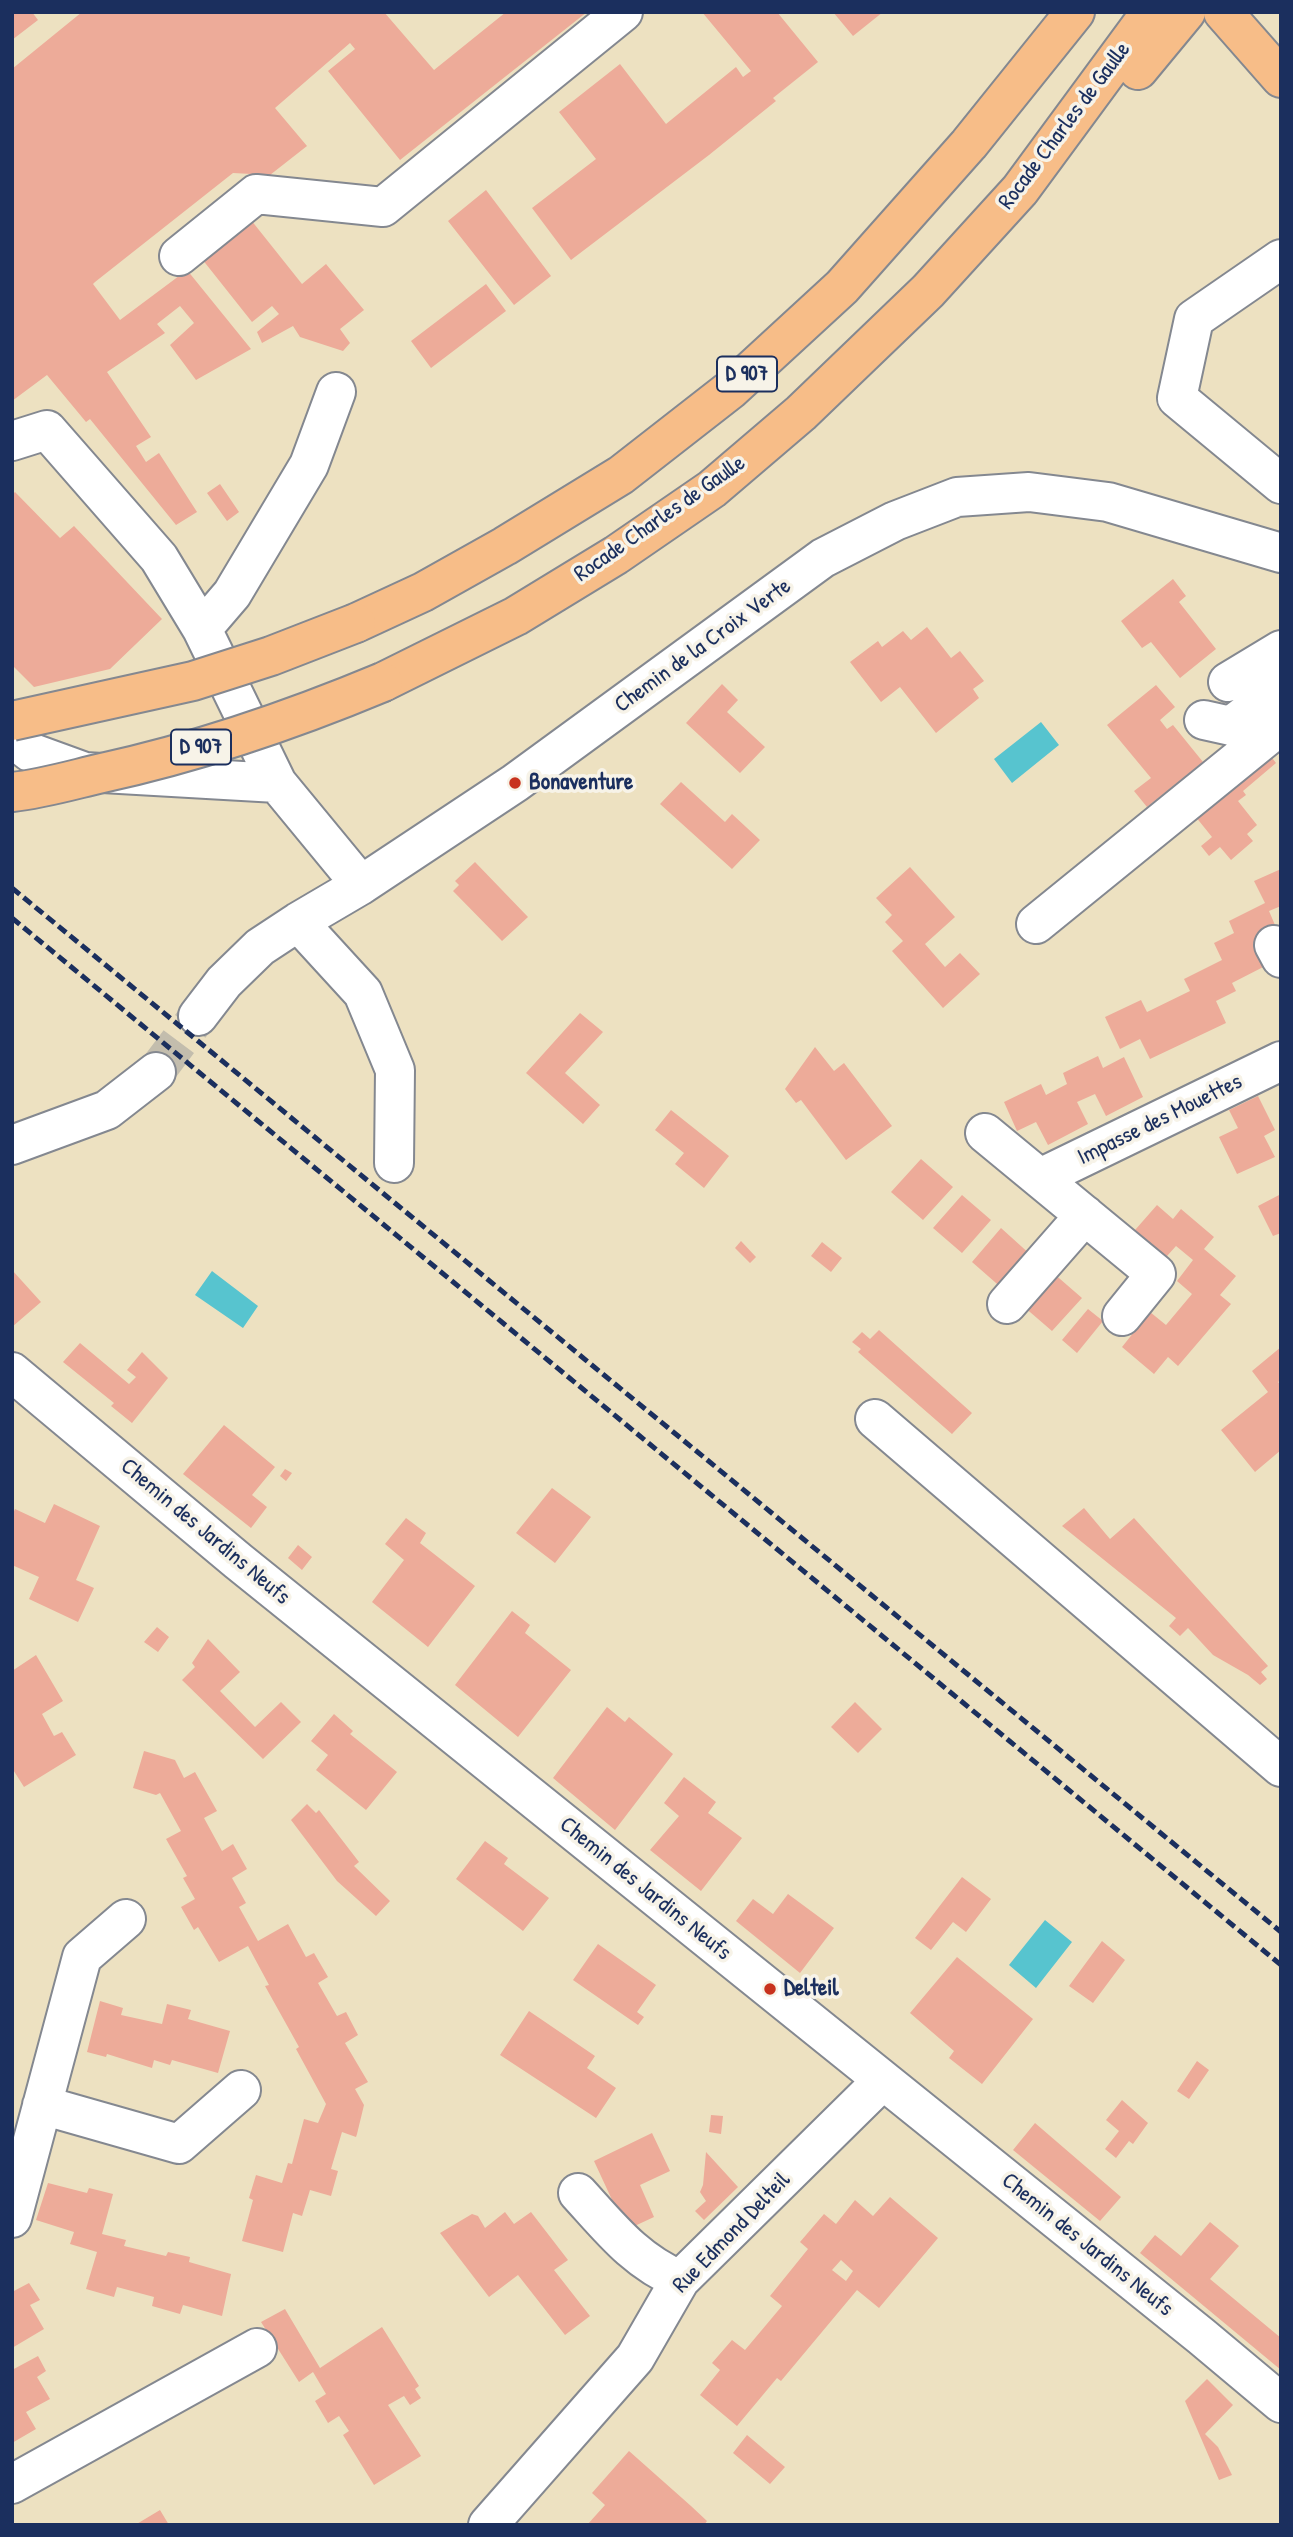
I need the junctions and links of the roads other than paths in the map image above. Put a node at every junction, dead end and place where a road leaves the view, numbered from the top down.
1 (623, 12) edge
2 (1151, 12) edge
3 (1186, 12) edge
4 (1223, 12) edge
5 (1068, 22) edge
6 (1281, 78) edge
7 (1105, 93) junction
8 (179, 256) dead end
9 (1281, 259) edge
10 (336, 392) dead end
11 (12, 441) edge
12 (1281, 484) edge
13 (1281, 553) edge
14 (202, 629) junction
15 (1281, 650) edge
16 (1228, 682) dead end
17 (1281, 688) edge
18 (1203, 720) dead end
19 (12, 721) edge
20 (1281, 725) edge
21 (12, 738) edge
22 (277, 783) junction
23 (12, 792) edge
24 (361, 885) junction
25 (298, 922) junction
26 (1036, 924) dead end
27 (198, 1016) tunnel mouth
28 (1281, 1061) edge
29 (156, 1072) tunnel mouth
30 (985, 1133) dead end
31 (12, 1145) edge
32 (394, 1163) dead end
33 (1040, 1178) junction
34 (1085, 1215) junction
35 (1007, 1304) dead end
36 (1122, 1316) dead end
37 (12, 1372) edge
38 (875, 1419) dead end
39 (1281, 1767) edge
40 (126, 1919) dead end
41 (882, 2081) junction
42 (241, 2090) dead end
43 (42, 2105) junction
44 (578, 2193) dead end
45 (12, 2218) edge
46 (680, 2280) junction
47 (257, 2348) dead end
48 (1281, 2403) edge
49 (12, 2484) edge
50 (492, 2523) edge

1 - 8 street
2 - 7 main road, Rocade Charles de Gaulle
3 - 7 main road
4 - 6 main road
5 - 19 main road, D 907, bridge
7 - 23 main road, Rocade Charles de Gaulle / D 907, bridge
9 - 12 street
10 - 14 street
11 - 14 street
13 - 24 street, Chemin de la Croix Verte
14 - 22 street
15 - 16 street
17 - 18 street
20 - 26 street
21 - 22 street
22 - 24 street
24 - 25 street, Chemin de la Croix Verte
25 - 27 street, Chemin de la Croix Verte
25 - 32 street
28 - 33 street, Impasse des Mouettes
29 - 31 street
30 - 33 street
33 - 34 street
34 - 35 street
34 - 36 street
37 - 41 street, Chemin des Jardins Neufs
38 - 39 street
40 - 43 street
41 - 46 street, Rue Edmond Delteil
41 - 48 street, Chemin des Jardins Neufs
42 - 43 street
43 - 45 street
44 - 46 street
46 - 50 street, Rue Edmond Delteil
47 - 49 street

